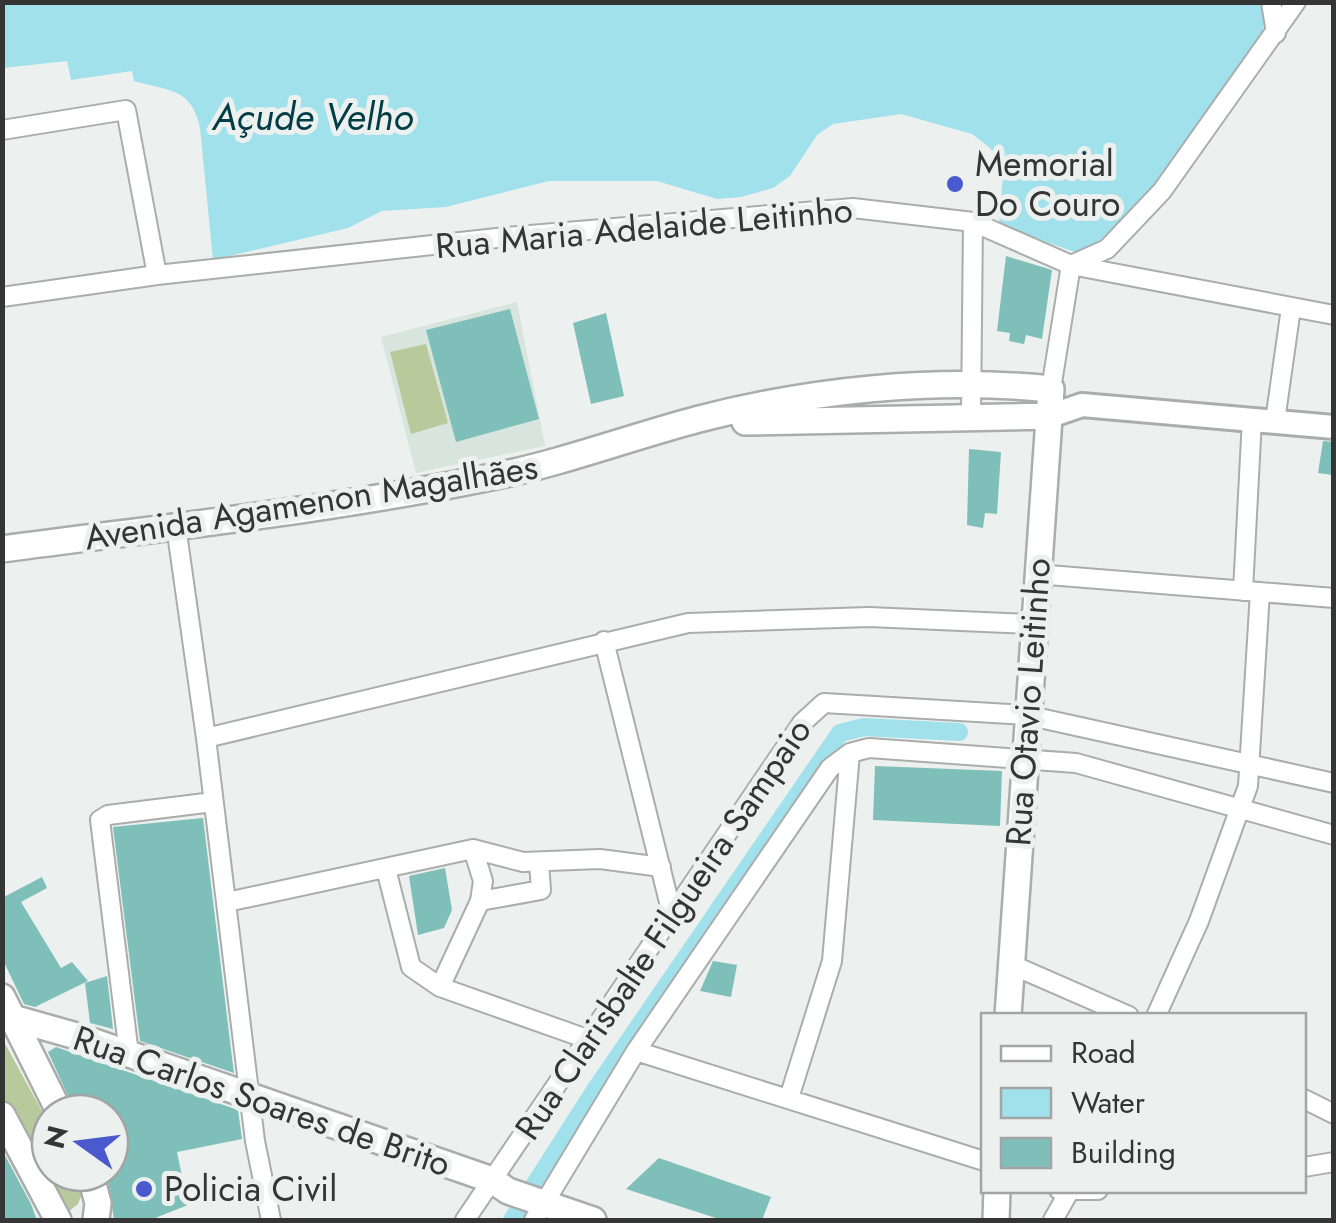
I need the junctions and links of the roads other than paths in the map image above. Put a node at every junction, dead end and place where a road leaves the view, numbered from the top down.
1 (1271, 2) edge
2 (1296, 2) edge
3 (1276, 33) junction
4 (2, 130) edge
5 (973, 222) junction
6 (1071, 266) junction
7 (156, 275) junction
8 (2, 297) edge
9 (1291, 308) junction
10 (1334, 316) edge
11 (972, 384) junction
12 (908, 389) junction
13 (1051, 390) junction
14 (842, 406) junction
15 (1082, 406) junction
16 (971, 416) junction
17 (1050, 416) junction
18 (910, 417) junction
19 (1264, 420) junction
20 (1334, 427) edge
21 (176, 526) junction
22 (2, 549) edge
23 (1036, 574) junction
24 (1252, 592) junction
25 (1334, 598) edge
26 (1032, 624) junction
27 (604, 642) junction
28 (1026, 715) junction
29 (206, 738) junction
30 (850, 753) junction
31 (1023, 757) junction
32 (1252, 767) junction
33 (1334, 783) edge
34 (213, 802) junction
35 (1240, 812) junction
36 (1334, 836) edge
37 (473, 849) junction
38 (539, 863) junction
39 (661, 866) junction
40 (386, 869) junction
41 (480, 901) junction
42 (228, 902) junction
43 (671, 910) junction
44 (1010, 964) junction
45 (440, 987) junction
46 (6, 1009) edge
47 (1008, 1013) edge
48 (1122, 1013) edge
49 (1157, 1013) edge
50 (587, 1039) junction
51 (636, 1051) junction
52 (129, 1054) junction
53 (50, 1093) edge
54 (789, 1098) junction
55 (252, 1099) junction
56 (1306, 1101) edge
57 (1334, 1114) edge
58 (2, 1116) edge
59 (981, 1160) edge
60 (1334, 1162) edge
61 (1306, 1167) edge
62 (95, 1193) edge
63 (1000, 1193) edge
64 (1000, 1193) edge
65 (1066, 1193) edge
66 (522, 1199) edge
67 (58, 1220) edge
68 (96, 1220) edge
69 (272, 1220) edge
70 (465, 1220) edge
71 (593, 1220) edge
72 (996, 1220) edge
73 (1004, 1220) edge
74 (1053, 1220) edge

1 - 3 street
2 - 3 street
3 - 6 street
4 - 7 street
5 - 6 street, Rua Maria Adelaide Leitinho
5 - 7 street, Rua Maria Adelaide Leitinho
5 - 11 street
6 - 9 street, Rua Maria Adelaide Leitinho
6 - 13 street
7 - 8 street, Rua Maria Adelaide Leitinho
9 - 10 street, Rua Maria Adelaide Leitinho
9 - 19 street
11 - 12 main road, Avenida Agamenon Magalhães
11 - 13 main road, Avenida Agamenon Magalhães
11 - 16 street
12 - 14 main road, Avenida Agamenon Magalhães
12 - 18 main road
13 - 15 street
13 - 17 main road, Rua Otavio Leitinho
14 - 18 main road, Avenida Agamenon Magalhães
14 - 21 main road, Avenida Agamenon Magalhães
15 - 17 street
15 - 19 street
16 - 17 main road, Avenida Agamenon Magalhães
16 - 18 main road, Avenida Agamenon Magalhães
17 - 23 main road, Rua Otavio Leitinho
19 - 20 street
19 - 24 street
21 - 22 main road, Avenida Agamenon Magalhães
21 - 29 street
23 - 24 street
23 - 26 main road, Rua Otavio Leitinho
24 - 25 street
24 - 32 street
26 - 27 street
26 - 28 main road, Rua Otavio Leitinho
27 - 29 street
27 - 39 street
28 - 31 main road, Rua Otavio Leitinho
28 - 32 street, Rua Clarisbalte Filgueira Sampaio
28 - 43 street, Rua Clarisbalte Filgueira Sampaio
29 - 34 street
30 - 31 street
30 - 51 street
30 - 54 street
31 - 35 street
31 - 44 main road, Rua Otavio Leitinho
32 - 33 street, Rua Clarisbalte Filgueira Sampaio
32 - 35 street
34 - 42 street
34 - 52 street
35 - 36 street
35 - 49 street
37 - 38 street
37 - 40 street
37 - 41 street
38 - 39 street
38 - 41 street
39 - 43 street
40 - 42 street
40 - 45 street
41 - 45 street
42 - 55 street
43 - 50 street, Rua Clarisbalte Filgueira Sampaio
44 - 47 main road, Rua Otavio Leitinho
44 - 48 street
45 - 50 street
46 - 52 main road, Rua Carlos Soares de Brito
46 - 53 main road
50 - 66 street, Rua Clarisbalte Filgueira Sampaio
51 - 54 street
51 - 66 street
52 - 55 main road, Rua Carlos Soares de Brito
54 - 59 street
55 - 66 main road, Rua Carlos Soares de Brito
55 - 69 street
56 - 57 street
58 - 67 main road
60 - 61 street
62 - 68 main road
63 - 72 main road
64 - 73 main road
65 - 74 street
66 - 70 street, Rua Clarisbalte Filgueira Sampaio
66 - 71 main road, Rua Carlos Soares de Brito

